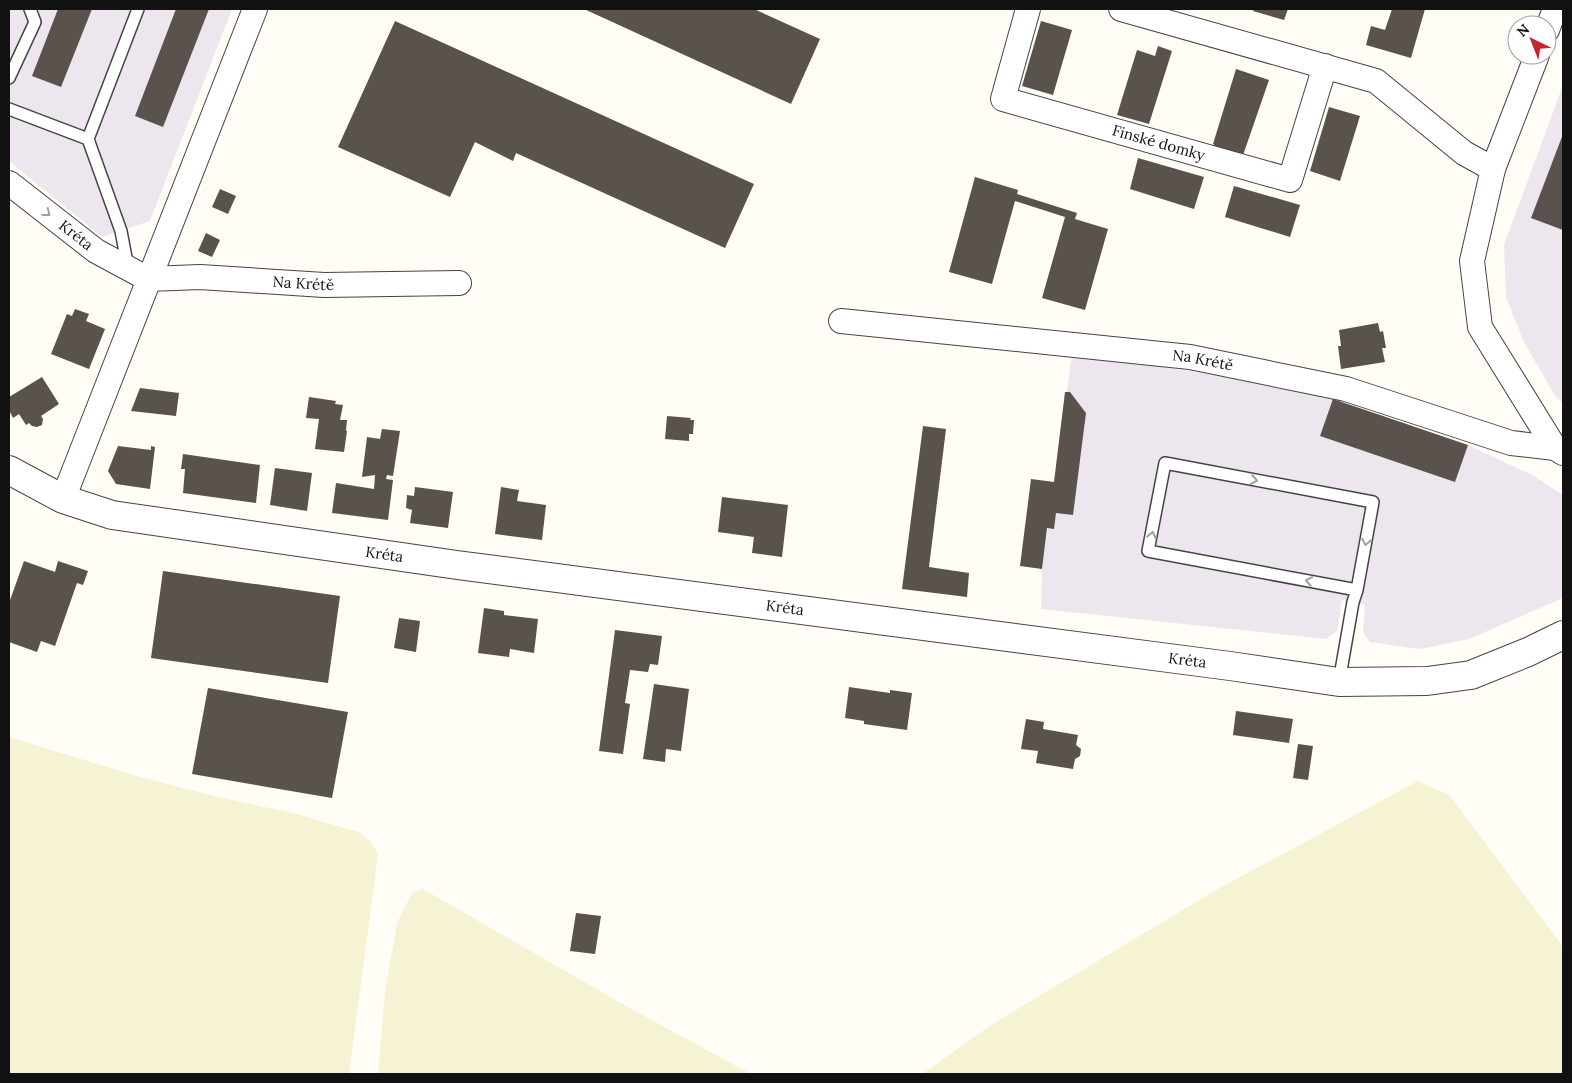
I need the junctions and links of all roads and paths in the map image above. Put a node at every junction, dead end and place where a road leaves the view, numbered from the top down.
1 (30, 9) edge
2 (138, 9) edge
3 (255, 9) edge
4 (1028, 9) edge
5 (1121, 9) edge
6 (1533, 65) edge
7 (1325, 66) junction
8 (9, 78) edge
9 (9, 108) edge
10 (88, 139) junction
11 (1493, 169) junction
12 (9, 184) edge
13 (138, 273) junction
14 (459, 283) dead end
15 (841, 321) dead end
16 (1559, 450) edge
17 (9, 470) edge
18 (63, 499) junction
19 (1357, 590) junction
20 (1563, 635) edge
21 (1339, 682) junction

1 - 8 lane
2 - 10 lane
3 - 13 street
4 - 7 street, Finské domky
5 - 7 street
6 - 11 street
7 - 11 street
9 - 10 lane
10 - 13 lane
11 - 16 street
12 -> 13 street, Kréta
13 - 14 street, Na Krétě
13 - 18 street
15 - 16 street, Na Krétě
17 - 18 street, Kréta
18 - 21 street, Kréta
19 -> 19 lane
19 - 21 lane
20 - 21 street, Kréta

